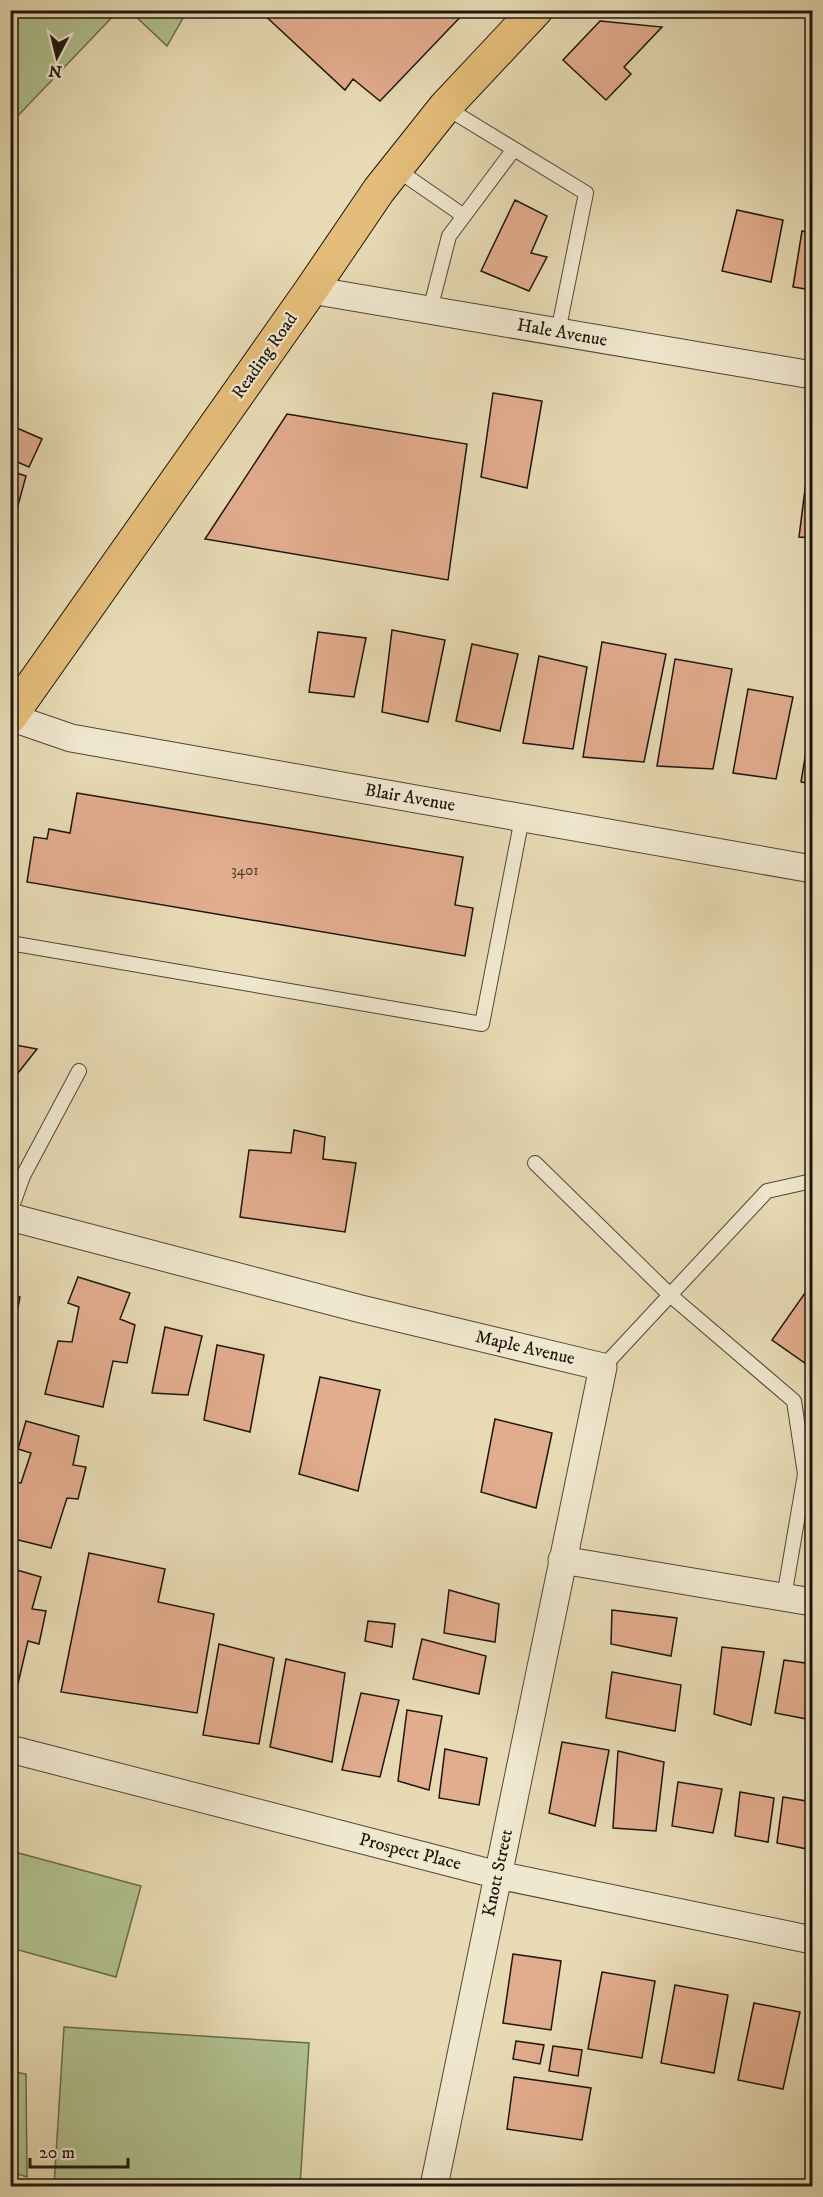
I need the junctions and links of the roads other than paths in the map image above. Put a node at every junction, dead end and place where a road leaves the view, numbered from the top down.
1 (536, 10) edge
2 (445, 107) junction
3 (514, 149) junction
4 (396, 169) junction
5 (464, 216) junction
6 (311, 290) junction
7 (430, 310) junction
8 (558, 332) junction
9 (813, 375) edge
10 (10, 717) edge
11 (522, 818) junction
12 (813, 869) edge
13 (10, 943) edge
14 (79, 1071) dead end
15 (535, 1163) dead end
16 (813, 1181) edge
17 (10, 1212) edge
18 (10, 1217) edge
19 (670, 1295) junction
20 (603, 1367) junction
21 (562, 1560) junction
22 (784, 1597) junction
23 (813, 1602) edge
24 (10, 1749) edge
25 (498, 1875) junction
26 (813, 1940) edge
27 (434, 2187) edge

1 - 2 main road, Reading Road
2 - 3 lane
2 - 4 main road, Reading Road
3 - 5 lane
3 - 8 lane
4 - 5 lane
4 - 6 main road, Reading Road
5 - 7 lane
6 - 7 street, Hale Avenue
6 - 10 main road, Reading Road
7 - 8 street, Hale Avenue
8 - 9 street, Hale Avenue
10 - 11 street, Blair Avenue
11 - 12 street, Blair Avenue
11 - 13 lane
14 - 17 lane
15 - 19 lane
16 - 19 lane
18 - 20 street, Maple Avenue
19 - 20 lane
19 - 22 lane
20 - 21 street
21 - 22 street
21 - 25 street, Knott Street
22 - 23 street
24 - 25 street, Prospect Place
25 - 26 street, Prospect Place
25 - 27 street, Knott Street

